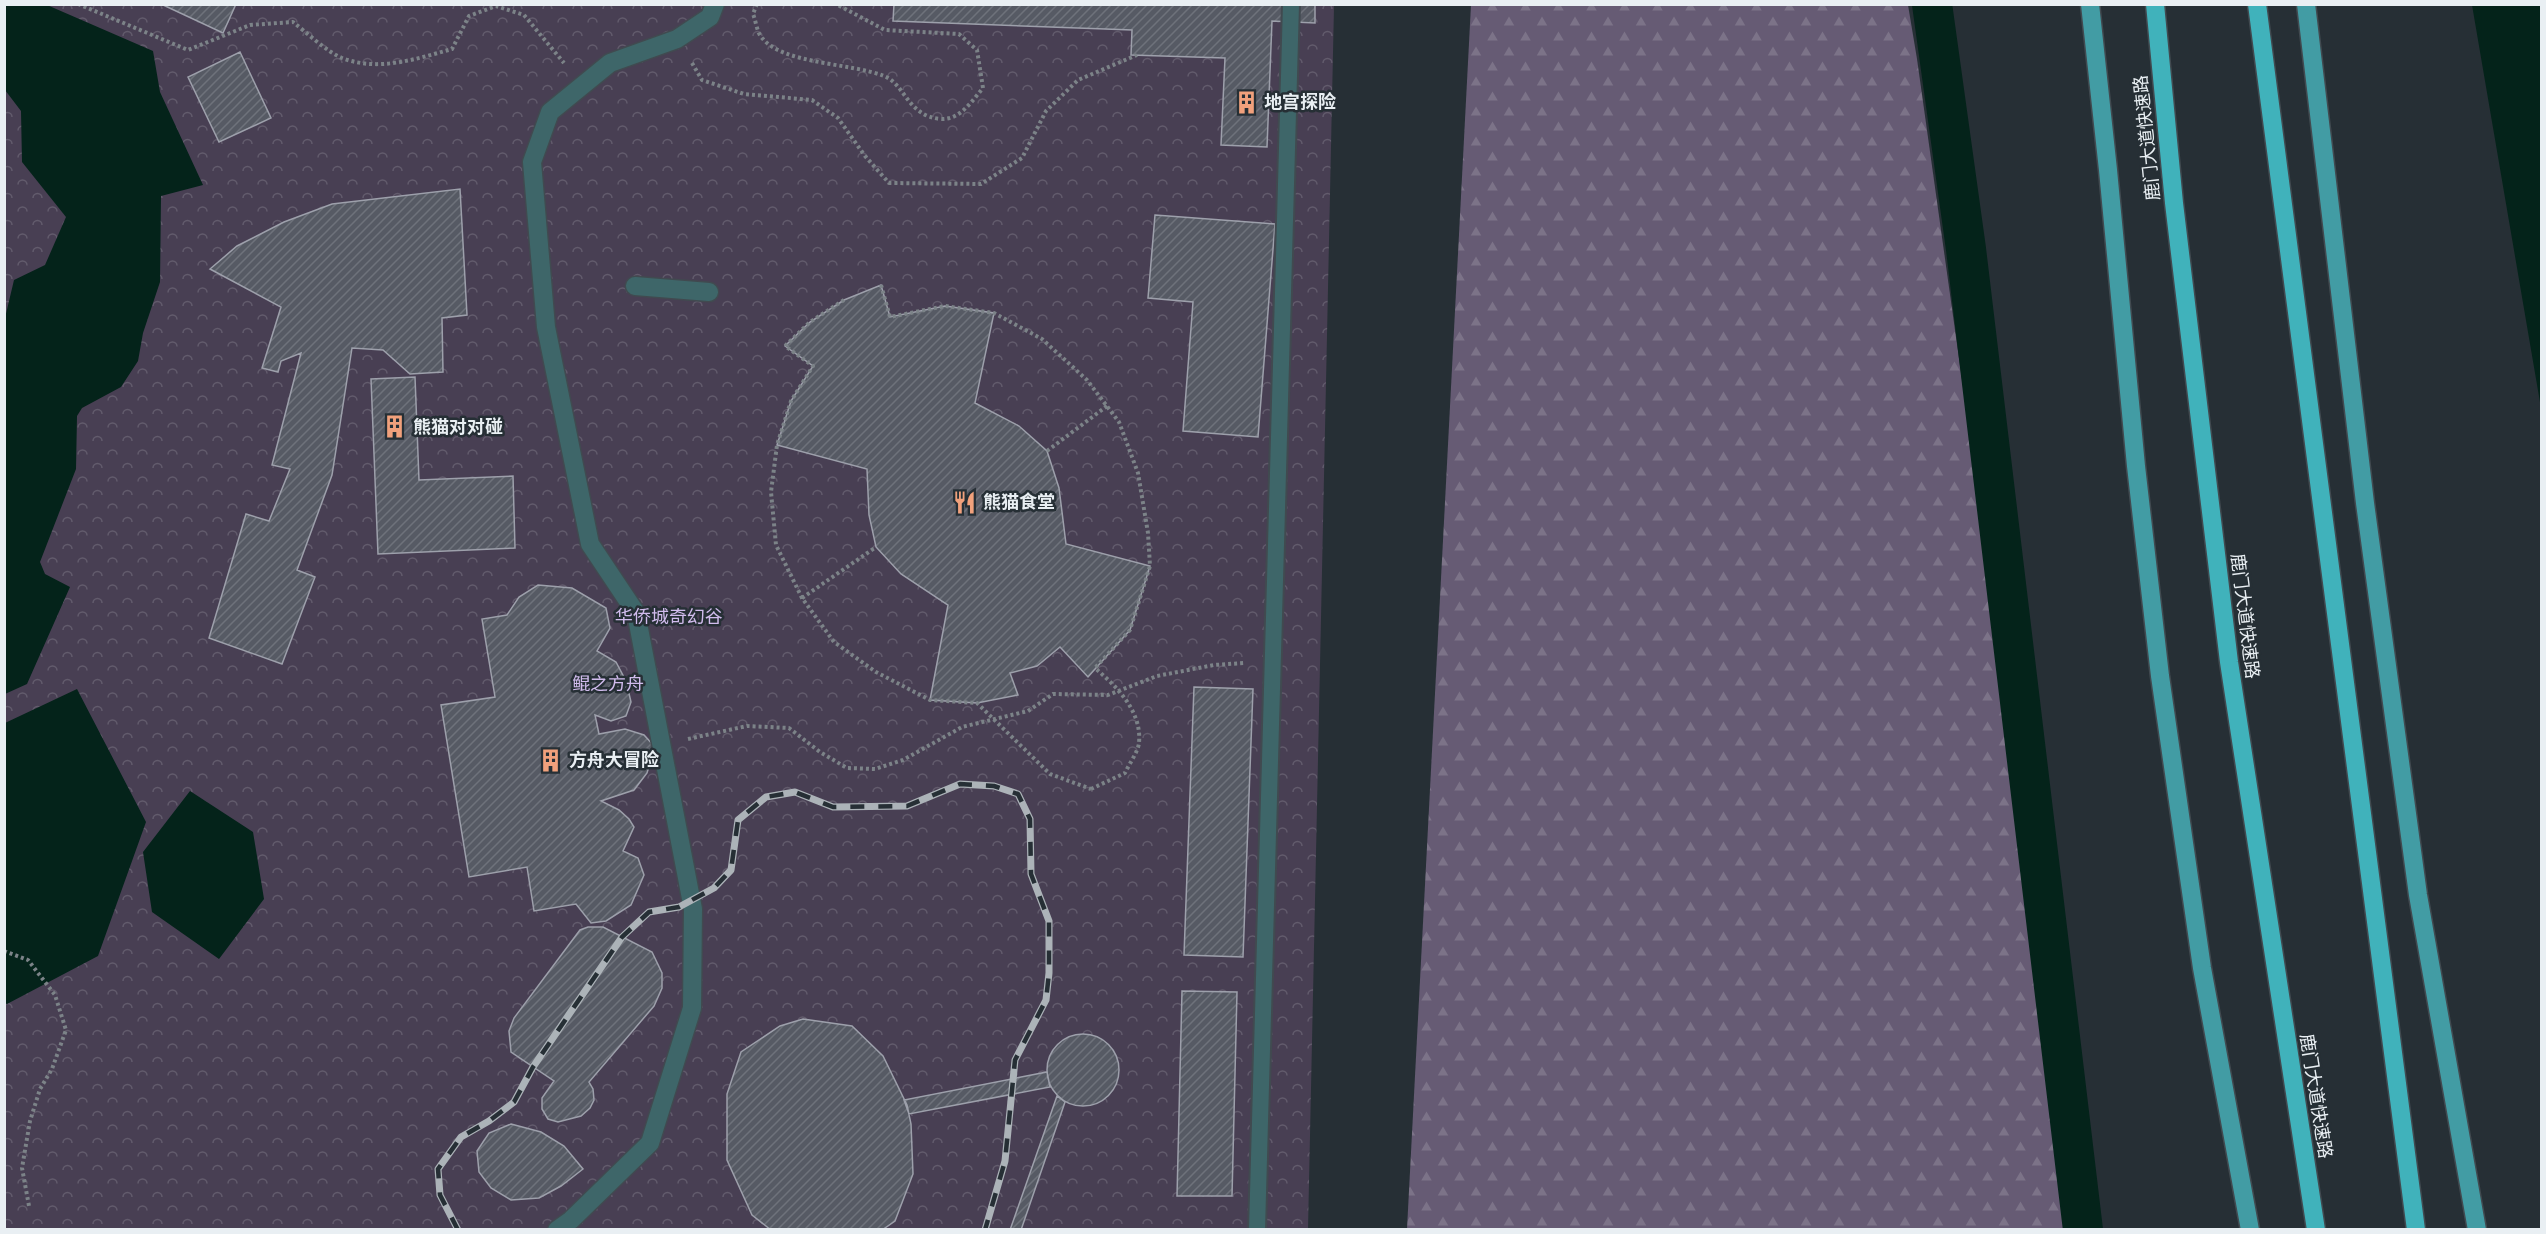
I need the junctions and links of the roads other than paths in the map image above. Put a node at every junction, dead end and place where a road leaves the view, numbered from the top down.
1 (715, 4) edge
2 (1292, 4) edge
3 (2090, 4) edge
4 (2155, 4) edge
5 (2257, 4) edge
6 (2306, 4) edge
7 (635, 286) dead end
8 (709, 292) dead end
9 (557, 1230) edge
10 (1257, 1230) edge
11 (2250, 1230) edge
12 (2316, 1230) edge
13 (2416, 1230) edge
14 (2476, 1230) edge

1 - 9 street
2 - 10 lane
3 - 11 main road
4 - 12 highway, 鹿门大道快速路
5 - 13 highway
6 - 14 main road
7 - 8 street

